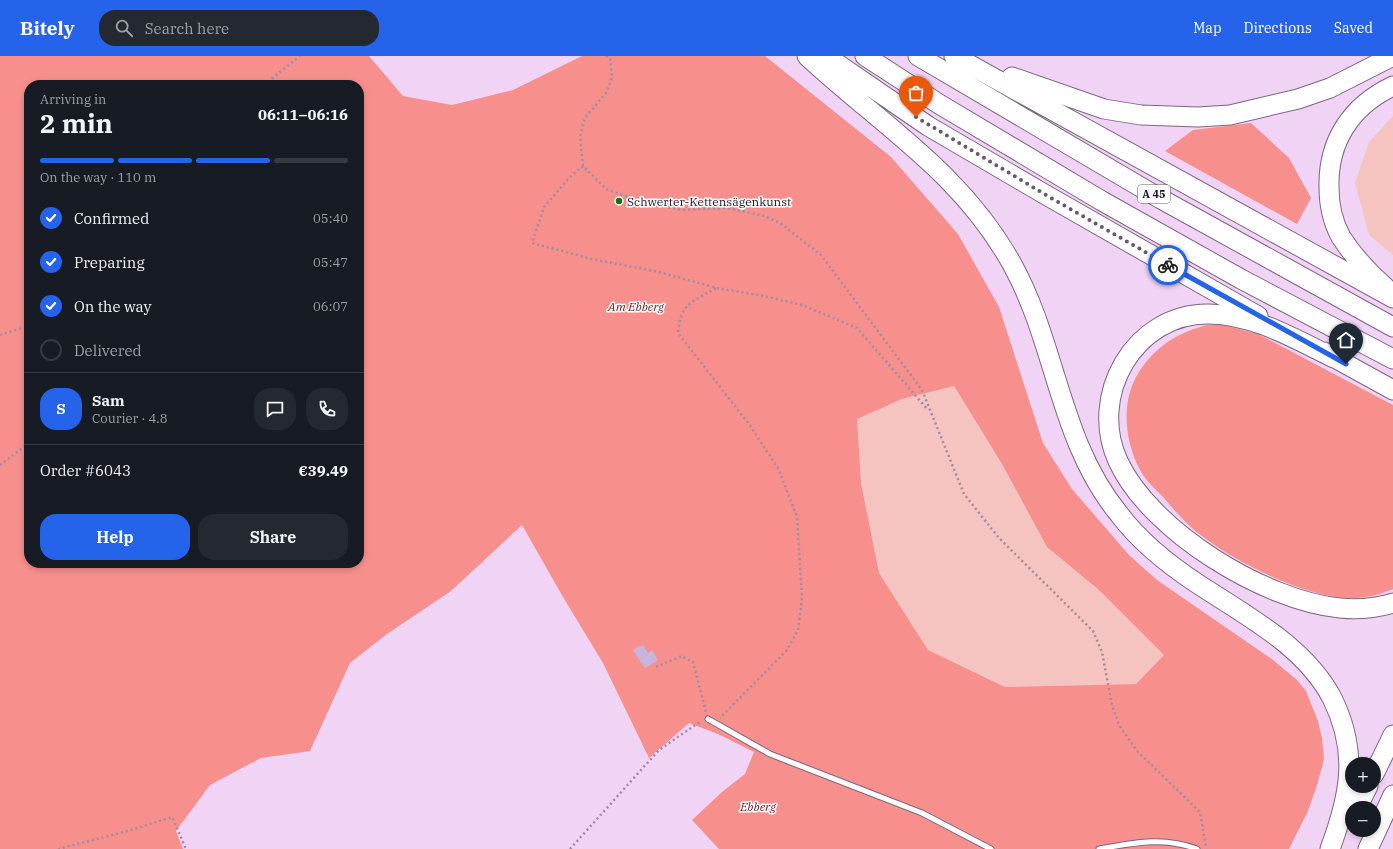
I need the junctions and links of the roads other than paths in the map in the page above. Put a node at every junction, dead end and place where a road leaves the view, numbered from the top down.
1 (807, 56) edge
2 (826, 56) edge
3 (865, 56) edge
4 (918, 56) edge
5 (954, 56) edge
6 (966, 56) edge
7 (1393, 56) edge
8 (1393, 86) edge
9 (1393, 295) edge
10 (1393, 298) edge
11 (1393, 327) edge
12 (1334, 358) junction
13 (1393, 360) edge
14 (1393, 390) edge
15 (1393, 603) edge
16 (708, 719) road end
17 (1393, 735) edge
18 (1381, 760) edge
19 (1393, 795) edge
20 (1345, 832) edge
21 (991, 849) edge
22 (1098, 849) edge
23 (1197, 849) edge
24 (1330, 849) edge
25 (1336, 849) edge
26 (1368, 849) edge

1 - 24 highway
2 - 12 highway
3 - 13 highway, A 45
4 - 11 highway, A 45
5 - 10 highway
6 - 7 highway
8 - 9 highway
12 - 14 highway
12 - 15 highway
16 - 21 lane
17 - 18 highway
19 - 26 highway
20 - 25 highway
22 - 23 lane

